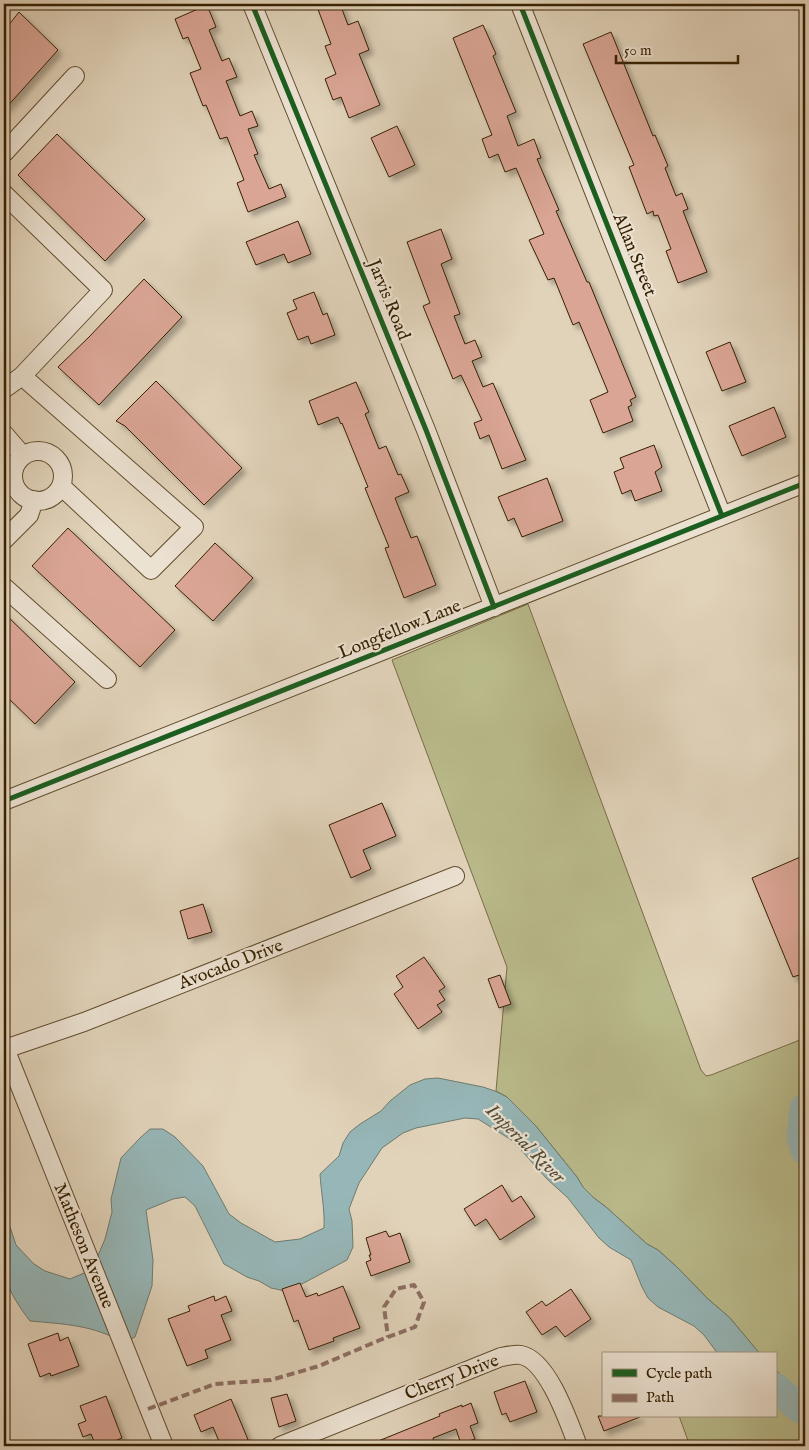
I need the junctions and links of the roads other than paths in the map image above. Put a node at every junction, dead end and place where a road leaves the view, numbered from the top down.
1 (252, 4) edge
2 (520, 4) edge
3 (75, 76) dead end
4 (4, 153) edge
5 (4, 194) edge
6 (22, 376) junction
7 (4, 389) edge
8 (4, 434) edge
9 (23, 456) junction
10 (805, 483) edge
11 (62, 486) junction
12 (34, 500) junction
13 (722, 516) junction
14 (4, 540) edge
15 (4, 587) edge
16 (494, 607) junction
17 (107, 679) dead end
18 (4, 801) edge
19 (455, 876) dead end
20 (4, 1048) edge
21 (164, 1446) edge
22 (280, 1446) edge
23 (578, 1446) edge

1 - 16 street, Jarvis Road
2 - 13 street, Allan Street
3 - 4 street
5 - 6 street
6 - 7 street
6 - 11 street
8 - 9 street
9 - 11 street
9 - 12 street
10 - 13 street, Longfellow Lane
11 - 12 street
12 - 14 street
13 - 16 street, Longfellow Lane
15 - 17 street
16 - 18 street, Longfellow Lane
19 - 20 street, Avocado Drive
20 - 21 street, Matheson Avenue
22 - 23 street, Cherry Drive

